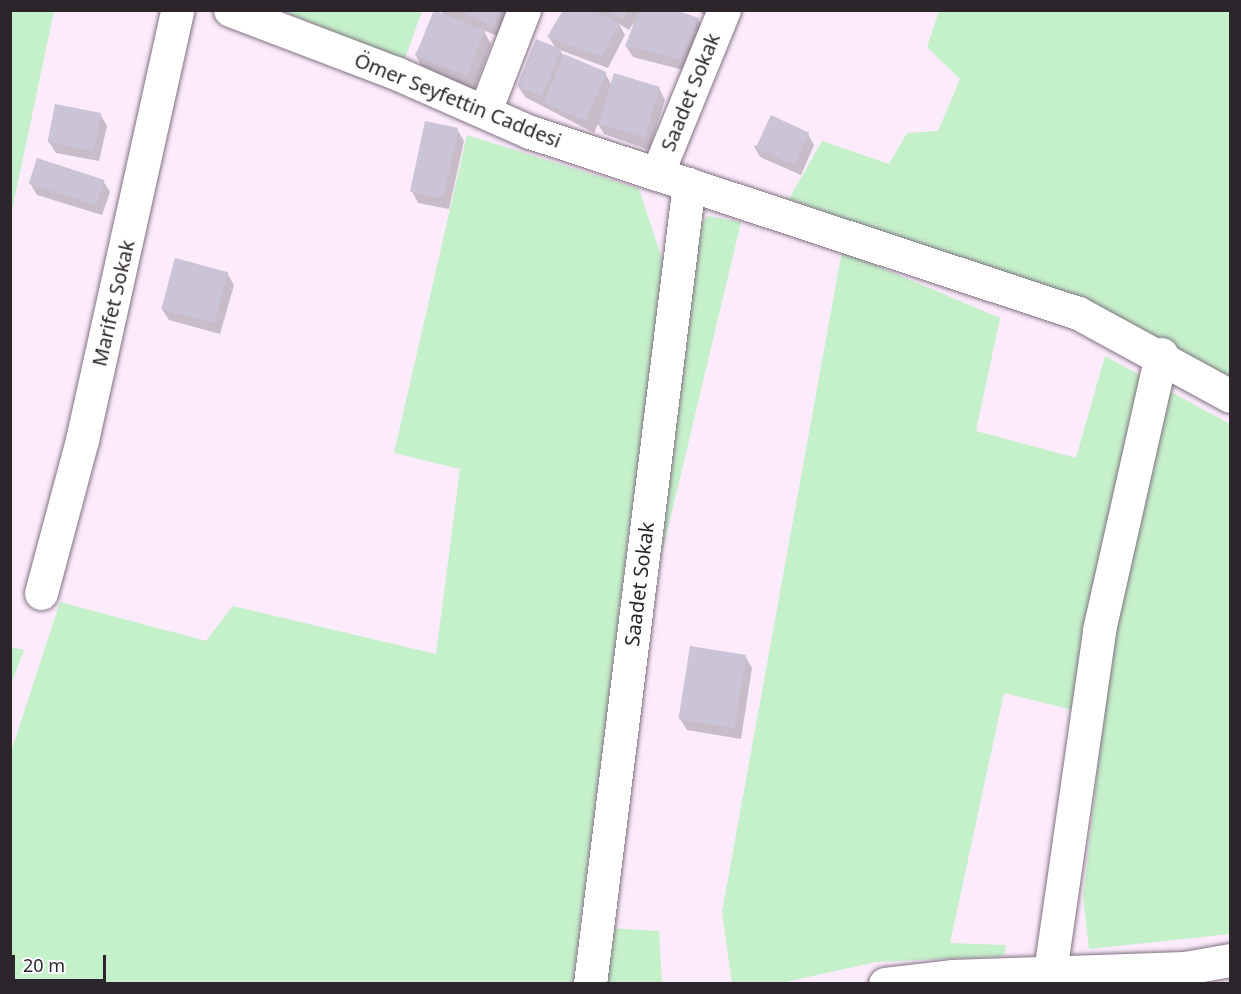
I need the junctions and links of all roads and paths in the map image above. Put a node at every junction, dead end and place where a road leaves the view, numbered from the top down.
1 (177, 10) edge
2 (524, 10) edge
3 (724, 10) edge
4 (245, 13) edge
5 (485, 111) junction
6 (657, 174) junction
7 (689, 184) junction
8 (1161, 354) junction
9 (1230, 396) edge
10 (41, 593) dead end
11 (1230, 960) edge
12 (1050, 972) junction
13 (590, 984) edge
14 (885, 984) edge

1 - 10 street, Marifet Sokak
2 - 5 street
3 - 6 street, Saadet Sokak
4 - 5 street, Ömer Seyfettin Caddesi
5 - 6 street, Ömer Seyfettin Caddesi
6 - 7 street, Ömer Seyfettin Caddesi
7 - 8 street, Ömer Seyfettin Caddesi
7 - 13 street, Saadet Sokak
8 - 9 street, Ömer Seyfettin Caddesi
8 - 12 street
11 - 12 street
12 - 14 street

